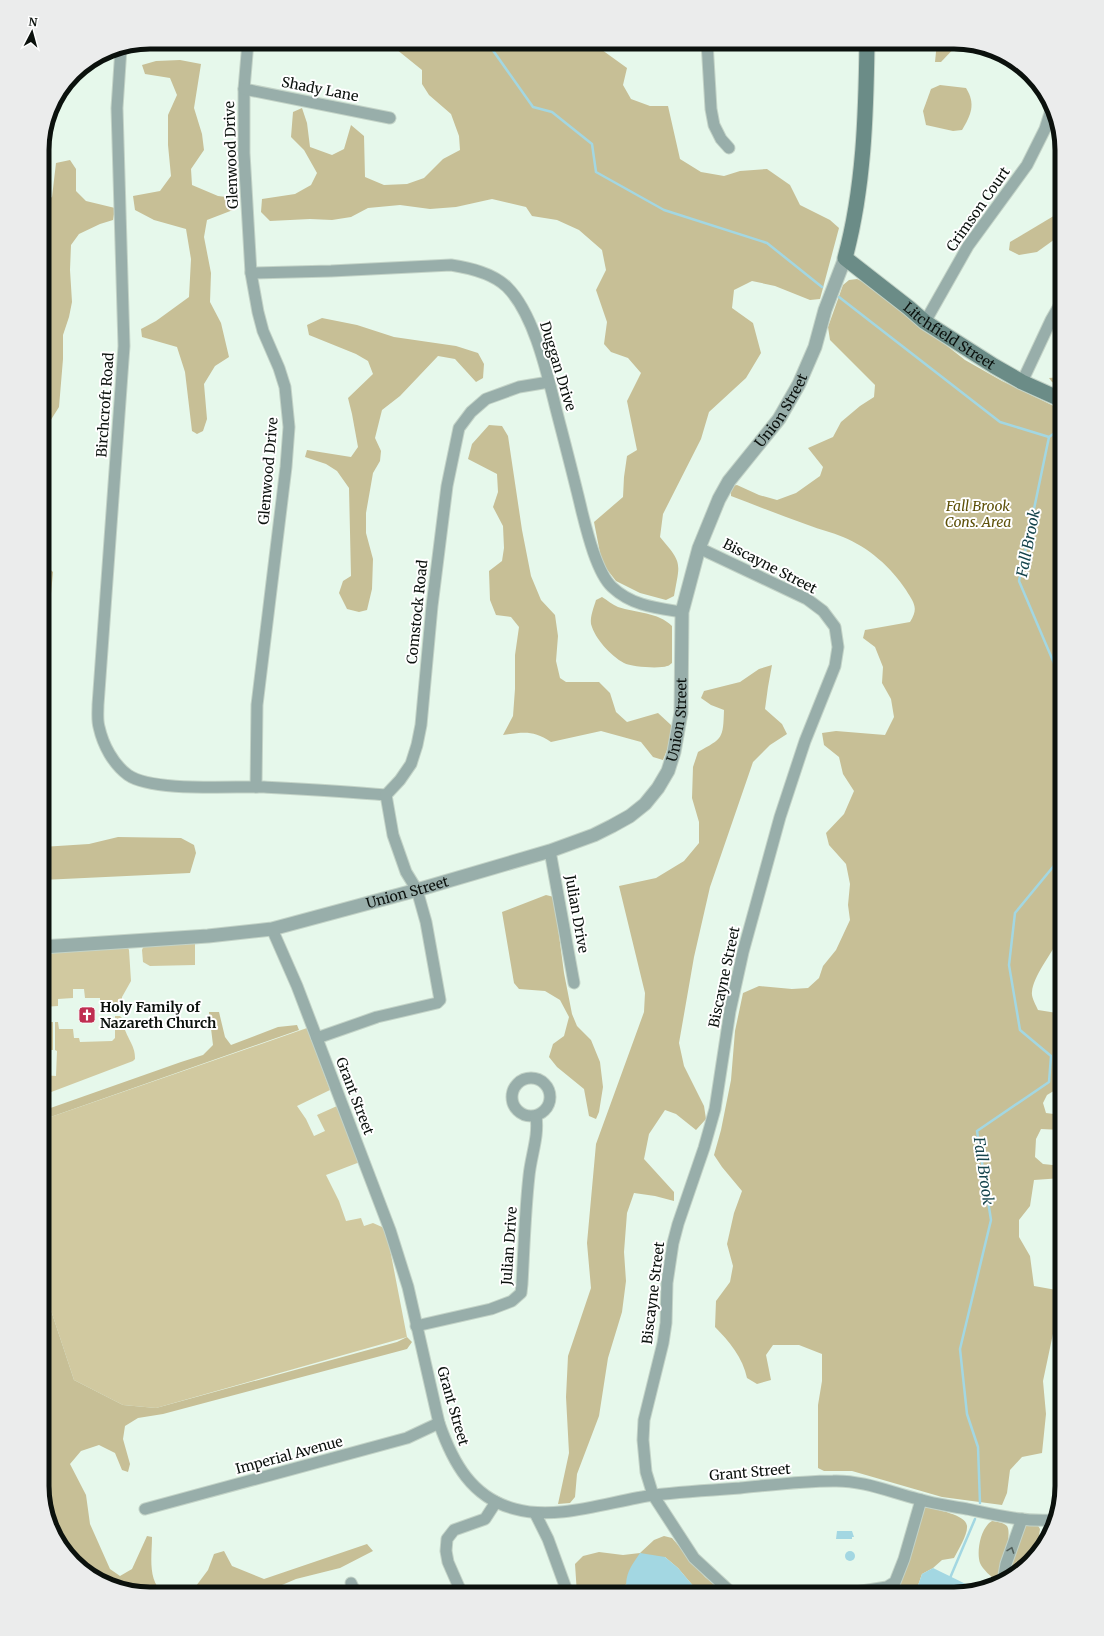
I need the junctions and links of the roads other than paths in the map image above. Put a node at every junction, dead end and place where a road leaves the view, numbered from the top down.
1 (247, 49) edge
2 (707, 49) edge
3 (867, 49) edge
4 (121, 53) edge
5 (244, 89) junction
6 (1049, 117) edge
7 (390, 118) dead end
8 (729, 148) dead end
9 (844, 258) junction
10 (251, 273) junction
11 (1055, 313) edge
12 (925, 322) junction
13 (549, 382) junction
14 (1022, 382) junction
15 (1055, 397) edge
16 (699, 548) junction
17 (682, 612) junction
18 (256, 787) junction
19 (386, 795) junction
20 (550, 851) junction
21 (417, 890) junction
22 (272, 929) junction
23 (49, 947) edge
24 (574, 983) dead end
25 (317, 1038) junction
26 (536, 1116) dead end
27 (416, 1326) junction
28 (439, 1424) junction
29 (653, 1496) junction
30 (920, 1500) junction
31 (496, 1502) junction
32 (145, 1509) dead end
33 (535, 1513) junction
34 (1022, 1519) junction
35 (1049, 1520) edge
36 (1004, 1574) edge
37 (350, 1583) dead end
38 (352, 1587) edge
39 (459, 1587) edge
40 (565, 1587) edge
41 (725, 1587) edge
42 (887, 1587) edge

1 - 5 street, Glenwood Drive
2 - 8 street
3 - 9 main road, Union Street
4 - 18 street, Birchcroft Road
5 - 7 street, Shady Lane
5 - 10 street, Glenwood Drive
6 - 12 street, Crimson Court
9 - 12 main road, Litchfield Street
9 - 16 street, Union Street
10 - 13 street, Duggan Drive
10 - 18 street, Glenwood Drive
11 - 14 street
12 - 14 main road, Litchfield Street
13 - 17 street, Duggan Drive
13 - 19 street, Comstock Road
14 - 15 main road, Litchfield Street
16 - 17 street, Union Street
16 - 29 street, Biscayne Street
17 - 20 street, Union Street
18 - 19 street, Birchcroft Road
19 - 21 street
20 - 21 street, Union Street
20 - 24 street, Julian Drive
21 - 22 street, Union Street
21 - 25 street
22 - 23 street, Union Street
22 - 25 street, Grant Street
25 - 27 street, Grant Street
26 - 27 street, Julian Drive
27 - 28 street, Grant Street
28 - 31 street, Grant Street
28 - 32 street, Imperial Avenue
29 - 30 street, Grant Street
29 - 33 street, Grant Street
29 - 41 street, Biscayne Street
30 - 34 street, Grant Street
30 - 42 street
31 - 33 street, Grant Street
31 - 39 street
33 - 40 street
34 - 35 street, Grant Street
36 -> 34 street
37 - 38 street

